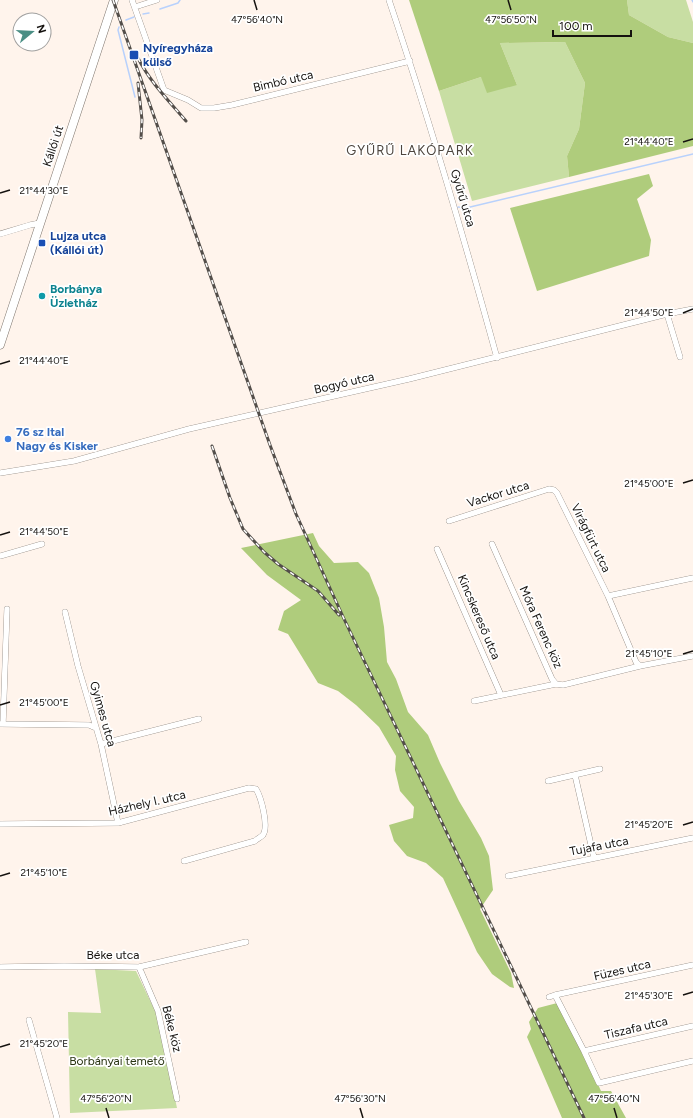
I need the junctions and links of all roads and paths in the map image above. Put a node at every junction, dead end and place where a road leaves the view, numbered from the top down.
1 (114, 0) edge
2 (132, 0) edge
3 (157, 0) edge
4 (389, 0) edge
5 (135, 7) junction
6 (410, 61) junction
7 (40, 224) junction
8 (0, 234) edge
9 (693, 309) edge
10 (667, 314) junction
11 (0, 345) edge
12 (680, 357) dead end
13 (497, 358) junction
14 (0, 473) edge
15 (554, 490) joint
16 (449, 521) dead end
17 (42, 544) dead end
18 (492, 544) dead end
19 (437, 548) dead end
20 (0, 556) edge
21 (693, 578) edge
22 (608, 596) junction
23 (6, 609) dead end
24 (66, 612) dead end
25 (693, 656) edge
26 (640, 666) junction
27 (556, 684) junction
28 (501, 695) junction
29 (474, 701) dead end
30 (199, 720) dead end
31 (2, 724) edge
32 (96, 728) junction
33 (101, 744) junction
34 (600, 770) dead end
35 (575, 775) junction
36 (548, 781) dead end
37 (118, 823) junction
38 (0, 824) edge
39 (693, 838) edge
40 (594, 858) junction
41 (184, 861) dead end
42 (508, 876) dead end
43 (246, 942) dead end
44 (693, 965) edge
45 (0, 967) edge
46 (139, 967) junction
47 (555, 995) junction
48 (549, 996) dead end
49 (29, 1020) dead end
50 (693, 1026) edge
51 (584, 1051) junction
52 (693, 1062) edge
53 (177, 1099) dead end
54 (57, 1118) edge

1 - 7 main road, Kállói út
2 - 5 street
3 - 5 street
4 - 6 street, Gyűrű utca
5 - 6 street, Bimbó utca
6 - 13 street, Gyűrű utca
7 - 8 street
7 - 11 main road, Kállói út
9 - 10 street, Bogyó utca
10 - 12 street
10 - 13 street, Bogyó utca
13 - 14 street, Bogyó utca
15 - 16 street, Vackor utca
15 - 22 street, Virágfürt utca
17 - 20 street
18 - 27 street, Móra Ferenc köz
19 - 28 street, Kincskereső utca
21 - 22 street
22 - 26 street, Virágfürt utca
23 - 31 street
24 - 32 street, Gyimes utca
25 - 26 street, Móra Ferenc köz
26 - 27 street, Móra Ferenc köz
27 - 28 street
28 - 29 street
30 - 33 street
31 - 32 street
32 - 33 street, Gyimes utca
33 - 37 street, Gyimes utca
34 - 35 street
35 - 36 street
35 - 40 street
37 - 38 street, Házhely I. utca
37 - 41 street, Házhely I. utca
39 - 40 street, Tujafa utca
40 - 42 street, Tujafa utca
43 - 46 street, Béke utca
44 - 47 street, Füzes utca
45 - 46 street, Béke utca
46 - 53 street, Béke köz
47 - 48 street, Füzes utca
47 - 51 street
49 - 54 street
50 - 51 street, Tiszafa utca
51 - 52 street

